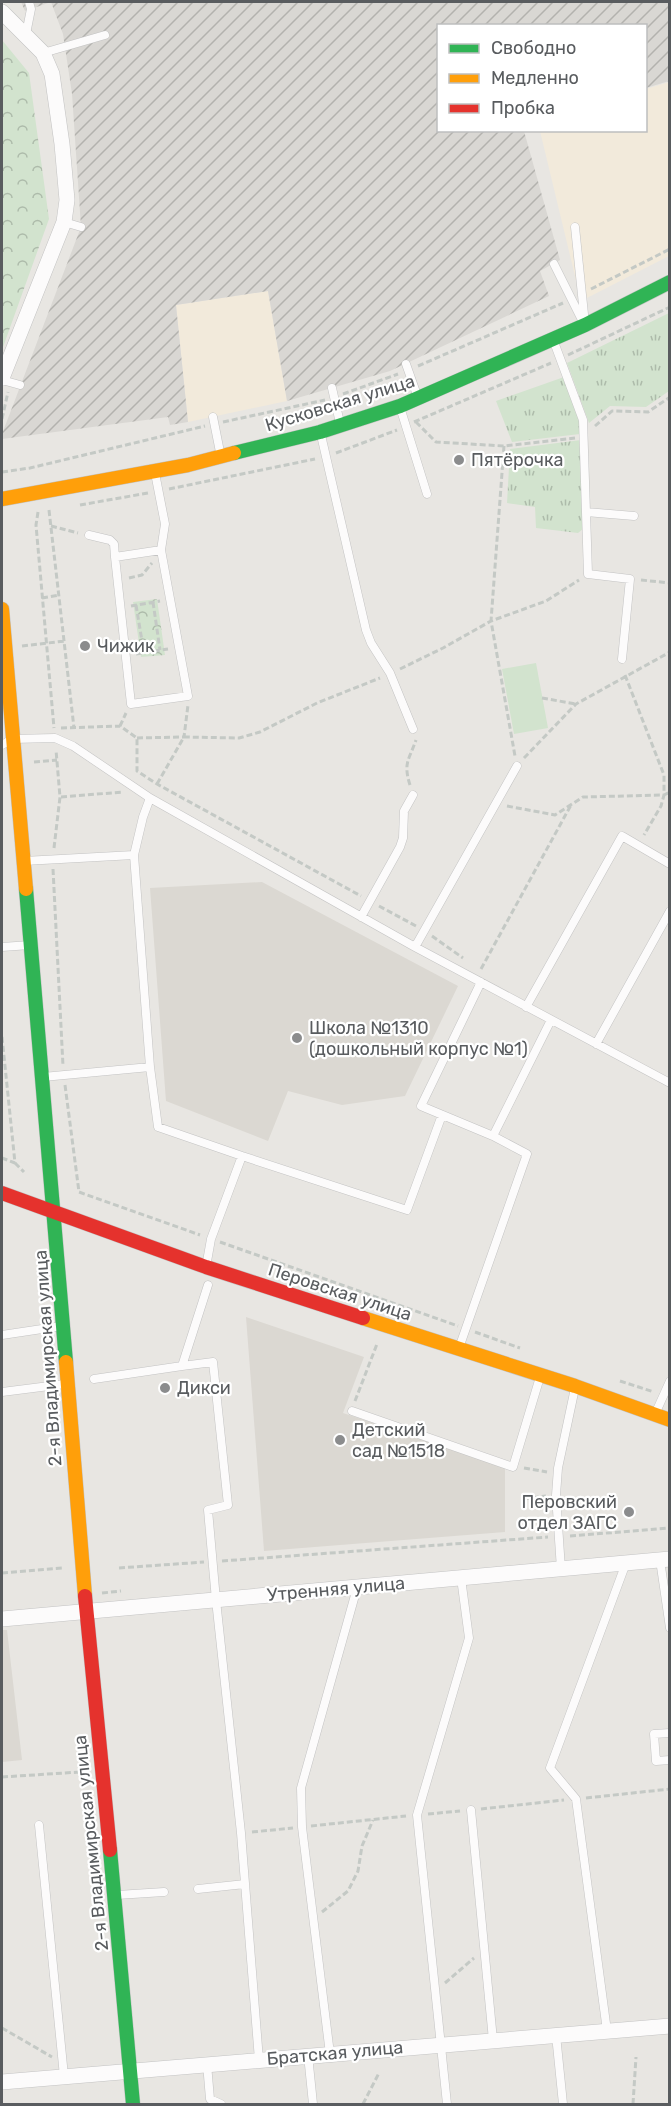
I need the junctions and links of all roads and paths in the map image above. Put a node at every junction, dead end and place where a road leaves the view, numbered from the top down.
1 (29, 2) edge
2 (2, 12) edge
3 (26, 34) junction
4 (105, 35) dead end
5 (43, 53) junction
6 (64, 222) junction
7 (81, 227) dead end
8 (575, 227) dead end
9 (669, 249) edge
10 (554, 264) dead end
11 (669, 282) edge
12 (582, 294) junction
13 (571, 299) junction
14 (585, 325) junction
15 (553, 339) junction
16 (407, 367) junction
17 (5, 380) edge
18 (20, 385) dead end
19 (332, 388) dead end
20 (333, 397) junction
21 (669, 397) edge
22 (418, 399) junction
23 (400, 406) junction
24 (2, 419) edge
25 (214, 421) junction
26 (416, 422) dead end
27 (340, 425) junction
28 (320, 432) junction
29 (583, 437) junction
30 (504, 446) junction
31 (221, 457) junction
32 (2, 472) edge
33 (155, 472) junction
34 (428, 494) dead end
35 (2, 499) edge
36 (49, 510) dead end
37 (37, 512) dead end
38 (586, 512) junction
39 (634, 516) dead end
40 (51, 526) junction
41 (89, 536) joint
42 (160, 551) junction
43 (115, 557) junction
44 (588, 574) junction
45 (630, 579) junction
46 (117, 580) junction
47 (669, 583) edge
48 (60, 595) junction
49 (42, 598) junction
50 (171, 599) junction
51 (153, 602) junction
52 (136, 605) junction
53 (120, 608) junction
54 (2, 609) edge
55 (491, 621) junction
56 (65, 641) junction
57 (46, 643) junction
58 (5, 647) junction
59 (180, 647) junction
60 (160, 650) junction
61 (669, 652) edge
62 (144, 653) junction
63 (126, 656) junction
64 (622, 659) dead end
65 (390, 673) junction
66 (625, 675) junction
67 (188, 696) junction
68 (542, 698) dead end
69 (576, 704) junction
70 (54, 728) junction
71 (74, 728) junction
72 (413, 729) joint
73 (184, 737) junction
74 (55, 738) junction
75 (137, 738) junction
76 (7, 742) edge
77 (57, 760) junction
78 (34, 762) dead end
79 (517, 766) junction
80 (137, 771) junction
81 (130, 784) junction
82 (157, 784) junction
83 (669, 792) edge
84 (413, 795) joint
85 (664, 795) junction
86 (60, 797) junction
87 (150, 798) junction
88 (495, 804) junction
89 (571, 806) junction
90 (638, 845) junction
91 (134, 855) junction
92 (53, 860) junction
93 (23, 861) junction
94 (669, 864) edge
95 (370, 901) junction
96 (669, 911) edge
97 (361, 917) junction
98 (424, 930) junction
99 (30, 945) junction
100 (2, 947) edge
101 (415, 947) junction
102 (471, 964) dead end
103 (480, 971) dead end
104 (481, 982) junction
105 (526, 1007) junction
106 (551, 1020) junction
107 (2, 1037) edge
108 (596, 1044) junction
109 (150, 1067) junction
110 (64, 1074) junction
111 (42, 1077) junction
112 (669, 1083) edge
113 (442, 1115) junction
114 (493, 1136) junction
115 (242, 1156) junction
116 (2, 1158) edge
117 (15, 1163) junction
118 (24, 1172) dead end
119 (2, 1193) edge
120 (54, 1213) junction
121 (211, 1239) junction
122 (206, 1267) junction
123 (208, 1285) dead end
124 (63, 1326) junction
125 (466, 1329) junction
126 (2, 1335) edge
127 (377, 1344) dead end
128 (458, 1349) junction
129 (529, 1351) dead end
130 (182, 1366) junction
131 (541, 1375) junction
132 (94, 1379) dead end
133 (612, 1379) dead end
134 (669, 1381) edge
135 (68, 1384) junction
136 (575, 1386) junction
137 (2, 1392) edge
138 (663, 1395) junction
139 (352, 1411) joint
140 (655, 1414) junction
141 (669, 1420) edge
142 (513, 1467) junction
143 (558, 1473) junction
144 (669, 1528) edge
145 (559, 1537) junction
146 (371, 1542) dead end
147 (371, 1550) junction
148 (665, 1560) edge
149 (212, 1561) junction
150 (626, 1563) junction
151 (63, 1568) dead end
152 (119, 1568) dead end
153 (561, 1569) junction
154 (2, 1574) edge
155 (461, 1578) junction
156 (357, 1588) junction
157 (216, 1600) junction
158 (86, 1611) junction
159 (2, 1619) edge
160 (669, 1628) edge
161 (669, 1733) edge
162 (669, 1760) edge
163 (80, 1772) dead end
164 (2, 1777) edge
165 (669, 1789) edge
166 (576, 1799) junction
167 (471, 1810) junction
168 (417, 1815) junction
169 (373, 1820) junction
170 (39, 1825) dead end
171 (302, 1827) junction
172 (241, 1833) junction
173 (245, 1884) junction
174 (198, 1889) dead end
175 (164, 1892) dead end
176 (115, 1895) junction
177 (315, 1915) junction
178 (484, 1949) junction
179 (436, 1992) junction
180 (669, 2026) edge
181 (2, 2028) edge
182 (607, 2031) junction
183 (556, 2035) junction
184 (493, 2040) junction
185 (441, 2045) junction
186 (330, 2054) junction
187 (309, 2055) junction
188 (636, 2057) dead end
189 (55, 2059) dead end
190 (259, 2060) junction
191 (207, 2064) junction
192 (129, 2070) junction
193 (379, 2073) dead end
194 (64, 2076) junction
195 (2, 2082) edge
196 (133, 2104) edge
197 (221, 2104) edge
198 (313, 2104) edge
199 (363, 2104) edge
200 (447, 2104) edge
201 (563, 2104) edge
202 (633, 2104) edge

1 - 3 lane
2 - 3 street
3 - 5 street
4 - 5 lane
5 - 6 street
6 - 7 lane
6 - 17 street
8 - 12 lane
9 - 12 path
10 - 13 lane
11 - 14 street, Кусковская улица
12 - 14 lane
13 - 14 lane
13 - 16 path
14 - 15 street, Кусковская улица
15 - 22 street, Кусковская улица
15 - 29 lane
16 - 20 path
16 - 22 lane
17 - 18 lane
17 - 24 path
19 - 20 lane
20 - 25 path
20 - 27 lane
21 - 29 path
22 - 23 street, Кусковская улица
23 - 27 street, Кусковская улица
23 - 34 lane
25 - 31 lane
25 - 32 path
26 - 30 path
27 - 28 street, Кусковская улица
28 - 31 street, Кусковская улица
28 - 65 lane
29 - 30 path
29 - 38 lane
30 - 55 path
31 - 33 street, Кусковская улица
33 - 35 street, Кусковская улица
33 - 42 lane
36 - 40 path
37 - 49 path
38 - 39 lane
38 - 44 lane
40 - 41 path
40 - 48 path
41 - 43 lane
42 - 43 lane
42 - 46 path
42 - 50 lane
43 - 46 lane
44 - 45 lane
44 - 55 path
45 - 47 path
45 - 64 lane
46 - 53 lane
48 - 49 path
48 - 56 path
49 - 57 path
50 - 51 path
50 - 59 lane
51 - 52 path
51 - 60 path
52 - 53 path
52 - 62 path
53 - 63 lane
54 - 58 street, 2-я Владимирская улица
55 - 65 path
55 - 79 path
56 - 57 path
56 - 71 path
57 - 58 path
57 - 70 path
58 - 76 street, 2-я Владимирская улица
59 - 60 path
59 - 67 lane
60 - 62 path
61 - 66 path
62 - 63 path
63 - 67 lane
65 - 72 lane
65 - 73 path
66 - 69 path
66 - 85 path
67 - 73 path
68 - 69 path
69 - 79 path
70 - 71 path
70 - 74 path
71 - 75 path
72 - 84 path
73 - 75 path
73 - 82 path
74 - 76 lane
74 - 77 path
74 - 81 lane
75 - 80 path
76 - 93 street, 2-я Владимирская улица
77 - 78 path
77 - 86 path
79 - 88 lane
80 - 81 path
80 - 82 path
81 - 86 path
81 - 87 lane
82 - 87 path
82 - 95 path
83 - 85 path
84 - 95 lane
85 - 89 path
85 - 90 path
86 - 92 path
87 - 91 lane
87 - 97 lane
88 - 89 path
88 - 98 lane
89 - 103 path
90 - 94 lane
90 - 105 lane
91 - 92 lane
91 - 109 lane
92 - 93 lane
92 - 110 path
93 - 99 street, 2-я Владимирская улица
95 - 97 lane
95 - 98 path
96 - 108 lane
97 - 101 lane
98 - 101 lane
98 - 102 path
99 - 100 lane
99 - 111 street, 2-я Владимирская улица
101 - 104 lane
104 - 105 lane
104 - 113 lane
105 - 106 lane
106 - 108 lane
106 - 114 lane
107 - 117 path
108 - 112 lane
109 - 110 lane
109 - 115 lane
110 - 111 lane
110 - 121 path
111 - 120 street, 2-я Владимирская улица
113 - 114 lane
113 - 115 lane
114 - 125 lane
115 - 121 lane
116 - 117 path
117 - 118 path
119 - 120 street, Перовская улица
120 - 122 street, Перовская улица
120 - 124 street, 2-я Владимирская улица
121 - 122 lane
121 - 125 path
122 - 128 street, Перовская улица
123 - 130 lane
124 - 126 lane
124 - 135 street, 2-я Владимирская улица
125 - 128 lane
125 - 129 path
127 - 139 path
128 - 131 street, Перовская улица
130 - 132 lane
130 - 149 lane
131 - 136 street, Перовская улица
131 - 142 lane
133 - 138 path
134 - 138 lane
135 - 137 lane
135 - 158 street, 2-я Владимирская улица
136 - 140 street, Перовская улица
136 - 143 lane
138 - 140 lane
139 - 142 lane
140 - 141 street, Перовская улица
142 - 143 path
143 - 145 lane
144 - 145 path
145 - 147 path
145 - 153 lane
146 - 147 path
147 - 149 path
148 - 150 street, Утренняя улица
148 - 160 lane
149 - 152 path
149 - 157 lane
150 - 153 street, Утренняя улица
150 - 166 lane
151 - 154 path
153 - 155 street, Утренняя улица
155 - 156 street, Утренняя улица
155 - 168 lane
156 - 157 street, Утренняя улица
156 - 171 lane
157 - 158 street, Утренняя улица
157 - 172 lane
158 - 159 street, Утренняя улица
158 - 176 street, 2-я Владимирская улица
161 - 162 lane
163 - 164 path
165 - 166 path
166 - 167 path
166 - 182 lane
167 - 168 path
167 - 178 lane
168 - 169 path
168 - 179 lane
169 - 171 path
169 - 177 path
170 - 194 lane
171 - 172 path
171 - 177 lane
172 - 173 lane
173 - 174 lane
173 - 190 lane
175 - 176 lane
176 - 192 street, 2-я Владимирская улица
177 - 186 lane
178 - 179 path
178 - 184 lane
179 - 185 lane
180 - 182 street, Братская улица
181 - 189 path
182 - 183 street, Братская улица
183 - 184 street, Братская улица
183 - 201 lane
184 - 185 street, Братская улица
185 - 186 street, Братская улица
185 - 200 lane
186 - 187 street, Братская улица
187 - 190 street, Братская улица
187 - 198 lane
188 - 202 path
190 - 191 street, Братская улица
191 - 192 street, Братская улица
191 - 197 lane
192 - 194 street, Братская улица
192 - 196 street, 2-я Владимирская улица
193 - 199 path
194 - 195 street, Братская улица

